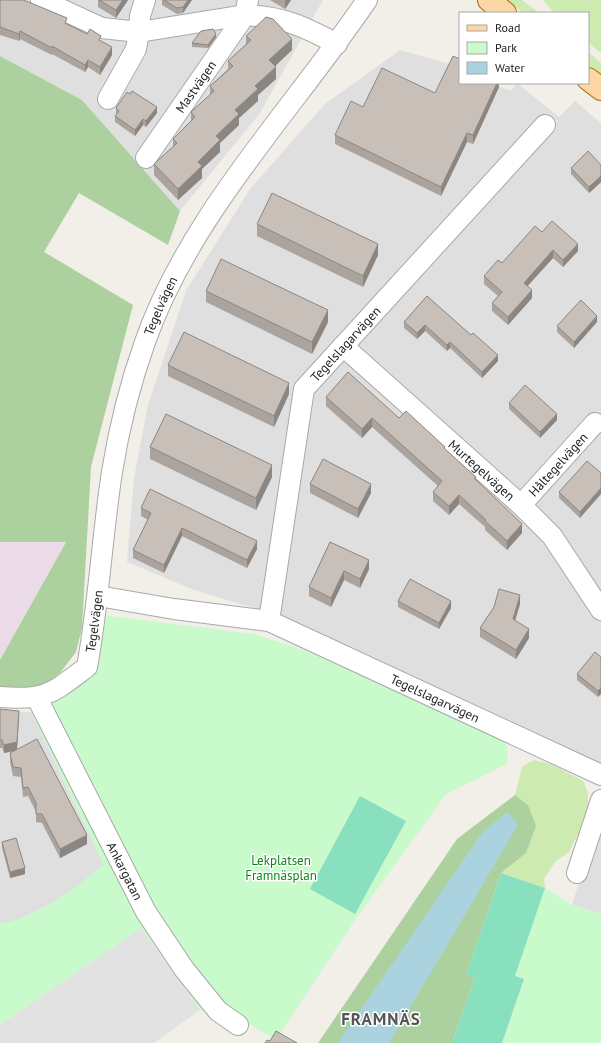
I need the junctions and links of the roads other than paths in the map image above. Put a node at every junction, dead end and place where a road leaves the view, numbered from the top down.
1 (41, 0) edge
2 (145, 0) edge
3 (367, 0) edge
4 (489, 0) edge
5 (246, 8) edge
6 (504, 12) edge
7 (140, 32) junction
8 (337, 44) junction
9 (589, 80) edge
10 (601, 89) edge
11 (108, 99) dead end
12 (545, 125) dead end
13 (146, 158) dead end
14 (343, 346) junction
15 (595, 423) dead end
16 (521, 505) junction
17 (98, 596) junction
18 (601, 610) edge
19 (269, 622) junction
20 (0, 697) edge
21 (37, 698) junction
22 (601, 775) edge
23 (601, 800) edge
24 (577, 873) dead end
25 (238, 1026) dead end

1 - 7 street
2 - 7 street
3 - 8 street, Tegelvägen
4 - 6 main road
5 - 7 street
5 - 8 street
5 - 13 street, Mastvägen
7 - 11 street
8 - 17 street, Tegelvägen
9 - 10 main road
12 - 14 street, Tegelslagarvägen
14 - 16 street, Murtegelvägen
14 - 19 street, Tegelslagarvägen
15 - 16 street, Håltegelvägen
16 - 18 street, Murtegelvägen
17 - 19 street, Tegelslagarvägen
17 - 21 street, Tegelvägen
19 - 22 street, Tegelslagarvägen
20 - 21 street
21 - 25 street, Ankargatan
23 - 24 street

